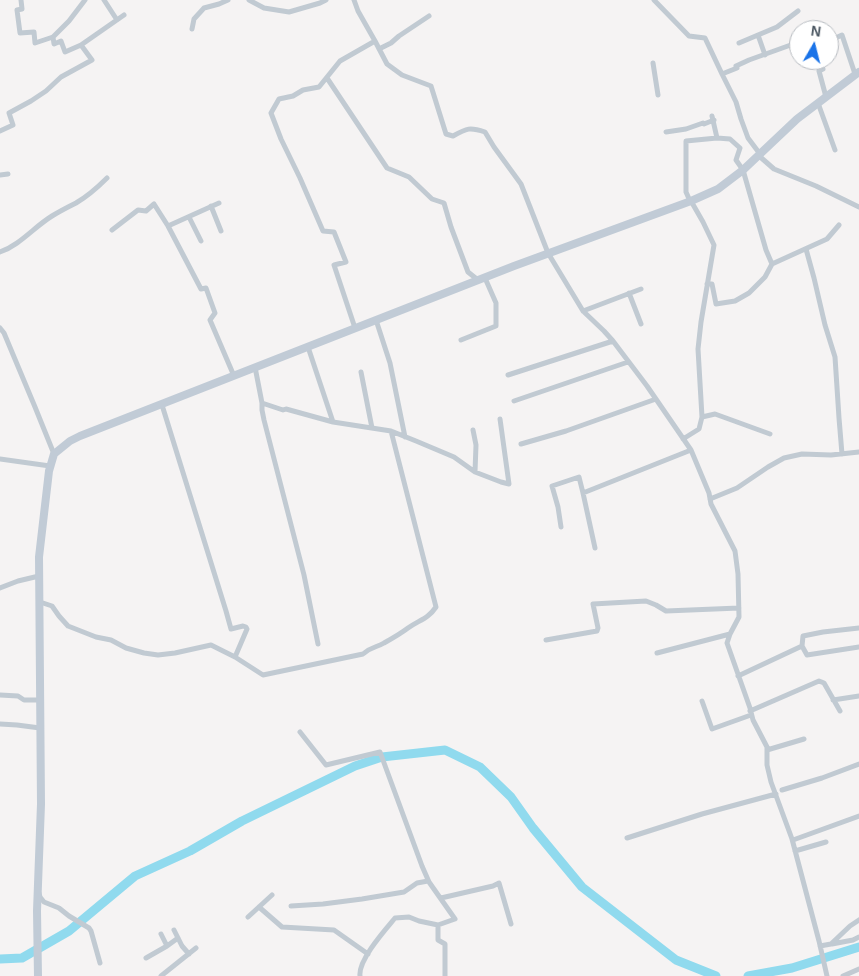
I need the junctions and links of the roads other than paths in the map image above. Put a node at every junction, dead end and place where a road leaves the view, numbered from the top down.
1 (21, 0) edge
2 (85, 0) edge
3 (104, 0) edge
4 (228, 0) edge
5 (249, 0) edge
6 (326, 0) edge
7 (354, 0) edge
8 (654, 0) edge
9 (798, 11) dead end
10 (124, 15) dead end
11 (429, 16) dead end
12 (117, 20) junction
13 (192, 29) dead end
14 (758, 35) junction
15 (839, 36) edge
16 (53, 37) junction
17 (375, 41) junction
18 (738, 43) dead end
19 (81, 44) junction
20 (789, 46) edge
21 (379, 49) junction
22 (765, 55) junction
23 (653, 62) dead end
24 (821, 70) edge
25 (857, 73) edge
26 (722, 74) junction
27 (327, 78) junction
28 (658, 95) dead end
29 (826, 97) junction
30 (818, 103) junction
31 (0, 131) edge
32 (666, 132) dead end
33 (717, 138) junction
34 (835, 150) dead end
35 (759, 155) junction
36 (743, 170) junction
37 (8, 174) dead end
38 (0, 175) edge
39 (108, 178) dead end
40 (690, 201) junction
41 (219, 203) dead end
42 (211, 206) junction
43 (859, 207) edge
44 (189, 217) junction
45 (168, 226) junction
46 (839, 226) dead end
47 (112, 230) dead end
48 (221, 230) dead end
49 (201, 241) dead end
50 (806, 249) junction
51 (0, 252) edge
52 (548, 253) junction
53 (772, 264) junction
54 (481, 279) junction
55 (707, 284) junction
56 (641, 289) dead end
57 (629, 293) junction
58 (583, 310) junction
59 (376, 320) junction
60 (641, 324) dead end
61 (0, 328) edge
62 (355, 328) junction
63 (461, 340) dead end
64 (612, 341) junction
65 (308, 347) junction
66 (628, 362) junction
67 (254, 368) junction
68 (361, 372) dead end
69 (508, 374) dead end
70 (234, 376) junction
71 (656, 398) junction
72 (514, 401) dead end
73 (262, 403) junction
74 (162, 405) junction
75 (702, 417) junction
76 (500, 419) dead end
77 (333, 422) junction
78 (372, 428) junction
79 (474, 430) dead end
80 (391, 432) junction
81 (770, 434) dead end
82 (405, 437) junction
83 (683, 439) junction
84 (521, 444) dead end
85 (691, 450) junction
86 (859, 452) edge
87 (54, 454) junction
88 (842, 454) junction
89 (0, 459) edge
90 (50, 466) junction
91 (475, 472) junction
92 (584, 493) junction
93 (710, 500) junction
94 (561, 527) dead end
95 (595, 548) dead end
96 (40, 576) junction
97 (0, 588) edge
98 (40, 602) junction
99 (739, 608) junction
100 (859, 628) edge
101 (730, 634) junction
102 (546, 640) dead end
103 (318, 644) dead end
104 (802, 646) junction
105 (859, 647) edge
106 (658, 653) dead end
107 (235, 657) junction
108 (738, 676) junction
109 (0, 695) edge
110 (859, 696) edge
111 (40, 700) junction
112 (833, 700) junction
113 (702, 701) dead end
114 (840, 711) dead end
115 (751, 713) junction
116 (0, 724) edge
117 (40, 728) junction
118 (300, 732) dead end
119 (804, 739) dead end
120 (767, 750) junction
121 (859, 764) edge
122 (782, 790) dead end
123 (776, 794) junction
124 (859, 816) edge
125 (627, 838) dead end
126 (793, 840) junction
127 (826, 842) dead end
128 (796, 851) junction
129 (428, 881) junction
130 (38, 891) junction
131 (272, 895) dead end
132 (441, 898) junction
133 (291, 906) dead end
134 (260, 907) junction
135 (248, 917) dead end
136 (859, 920) edge
137 (511, 924) dead end
138 (438, 925) junction
139 (174, 930) dead end
140 (161, 934) dead end
141 (859, 937) edge
142 (178, 938) junction
143 (819, 944) junction
144 (831, 944) junction
145 (167, 946) junction
146 (196, 948) dead end
147 (189, 954) junction
148 (368, 954) junction
149 (146, 958) dead end
150 (100, 962) dead end
151 (859, 969) edge
152 (826, 974) edge
153 (38, 976) edge
154 (161, 976) edge
155 (360, 976) edge
156 (445, 976) edge
157 (843, 976) edge

1 - 16 street
2 - 16 street
3 - 12 street
4 - 13 street
5 - 6 street
7 - 17 street
8 - 26 street
9 - 14 street
10 - 12 street
11 - 21 street
12 - 19 street
14 - 18 street
14 - 22 street
15 - 25 street
16 - 19 street
17 - 21 street
17 - 27 street
19 - 31 street
20 - 22 street
21 - 52 street
22 - 26 street
23 - 28 street
24 - 29 street
25 - 29 main road
26 - 35 street
27 - 54 street
27 - 62 street
29 - 30 main road
30 - 34 street
30 - 35 main road
32 - 33 street
33 - 36 street
33 - 40 street
35 - 36 main road
35 - 43 street
36 - 40 main road
36 - 53 street
37 - 38 street
39 - 51 street
40 - 52 main road
40 - 55 street
41 - 42 street
42 - 44 street
42 - 48 street
44 - 45 street
44 - 49 street
45 - 47 street
45 - 70 street
46 - 50 street
50 - 53 street
50 - 88 street
52 - 54 main road
52 - 58 street
53 - 55 street
54 - 59 main road
54 - 63 street
55 - 75 street
56 - 57 street
57 - 58 street
57 - 60 street
58 - 64 street
59 - 62 main road
59 - 82 street
61 - 87 street
62 - 65 main road
64 - 66 street
64 - 69 street
65 - 67 main road
65 - 77 street
66 - 71 street
66 - 72 street
67 - 70 main road
67 - 73 street
68 - 78 street
70 - 74 main road
71 - 83 street
71 - 84 street
73 - 77 street
73 - 103 street
74 - 87 main road
74 - 107 street
75 - 81 street
75 - 83 street
76 - 91 street
77 - 78 street
78 - 80 street
79 - 91 street
80 - 82 street
80 - 107 street
82 - 91 street
83 - 85 street
85 - 92 street
85 - 93 street
86 - 88 street
87 - 90 main road
88 - 93 street
89 - 90 street
90 - 96 main road
92 - 94 street
92 - 95 street
93 - 99 street
96 - 97 street
96 - 98 main road
98 - 107 street
98 - 111 main road
99 - 101 street
99 - 102 street
100 - 104 street
101 - 106 street
101 - 108 street
104 - 105 street
104 - 108 street
108 - 115 street
109 - 111 street
110 - 112 street
111 - 117 main road
112 - 114 street
112 - 115 street
113 - 115 street
115 - 120 street
116 - 117 street
117 - 130 main road
118 - 129 street
119 - 120 street
120 - 123 street
121 - 122 street
123 - 125 street
123 - 126 street
124 - 126 street
126 - 128 street
127 - 128 street
128 - 143 street
129 - 132 street
129 - 133 street
130 - 150 street
130 - 153 main road
131 - 134 street
132 - 137 street
132 - 138 street
134 - 135 street
134 - 148 street
136 - 144 street
138 - 148 street
138 - 156 street
139 - 142 street
140 - 145 street
141 - 144 street
142 - 145 street
142 - 147 street
143 - 144 street
143 - 152 street
145 - 149 street
146 - 147 street
147 - 154 street
148 - 155 street
151 - 157 street

